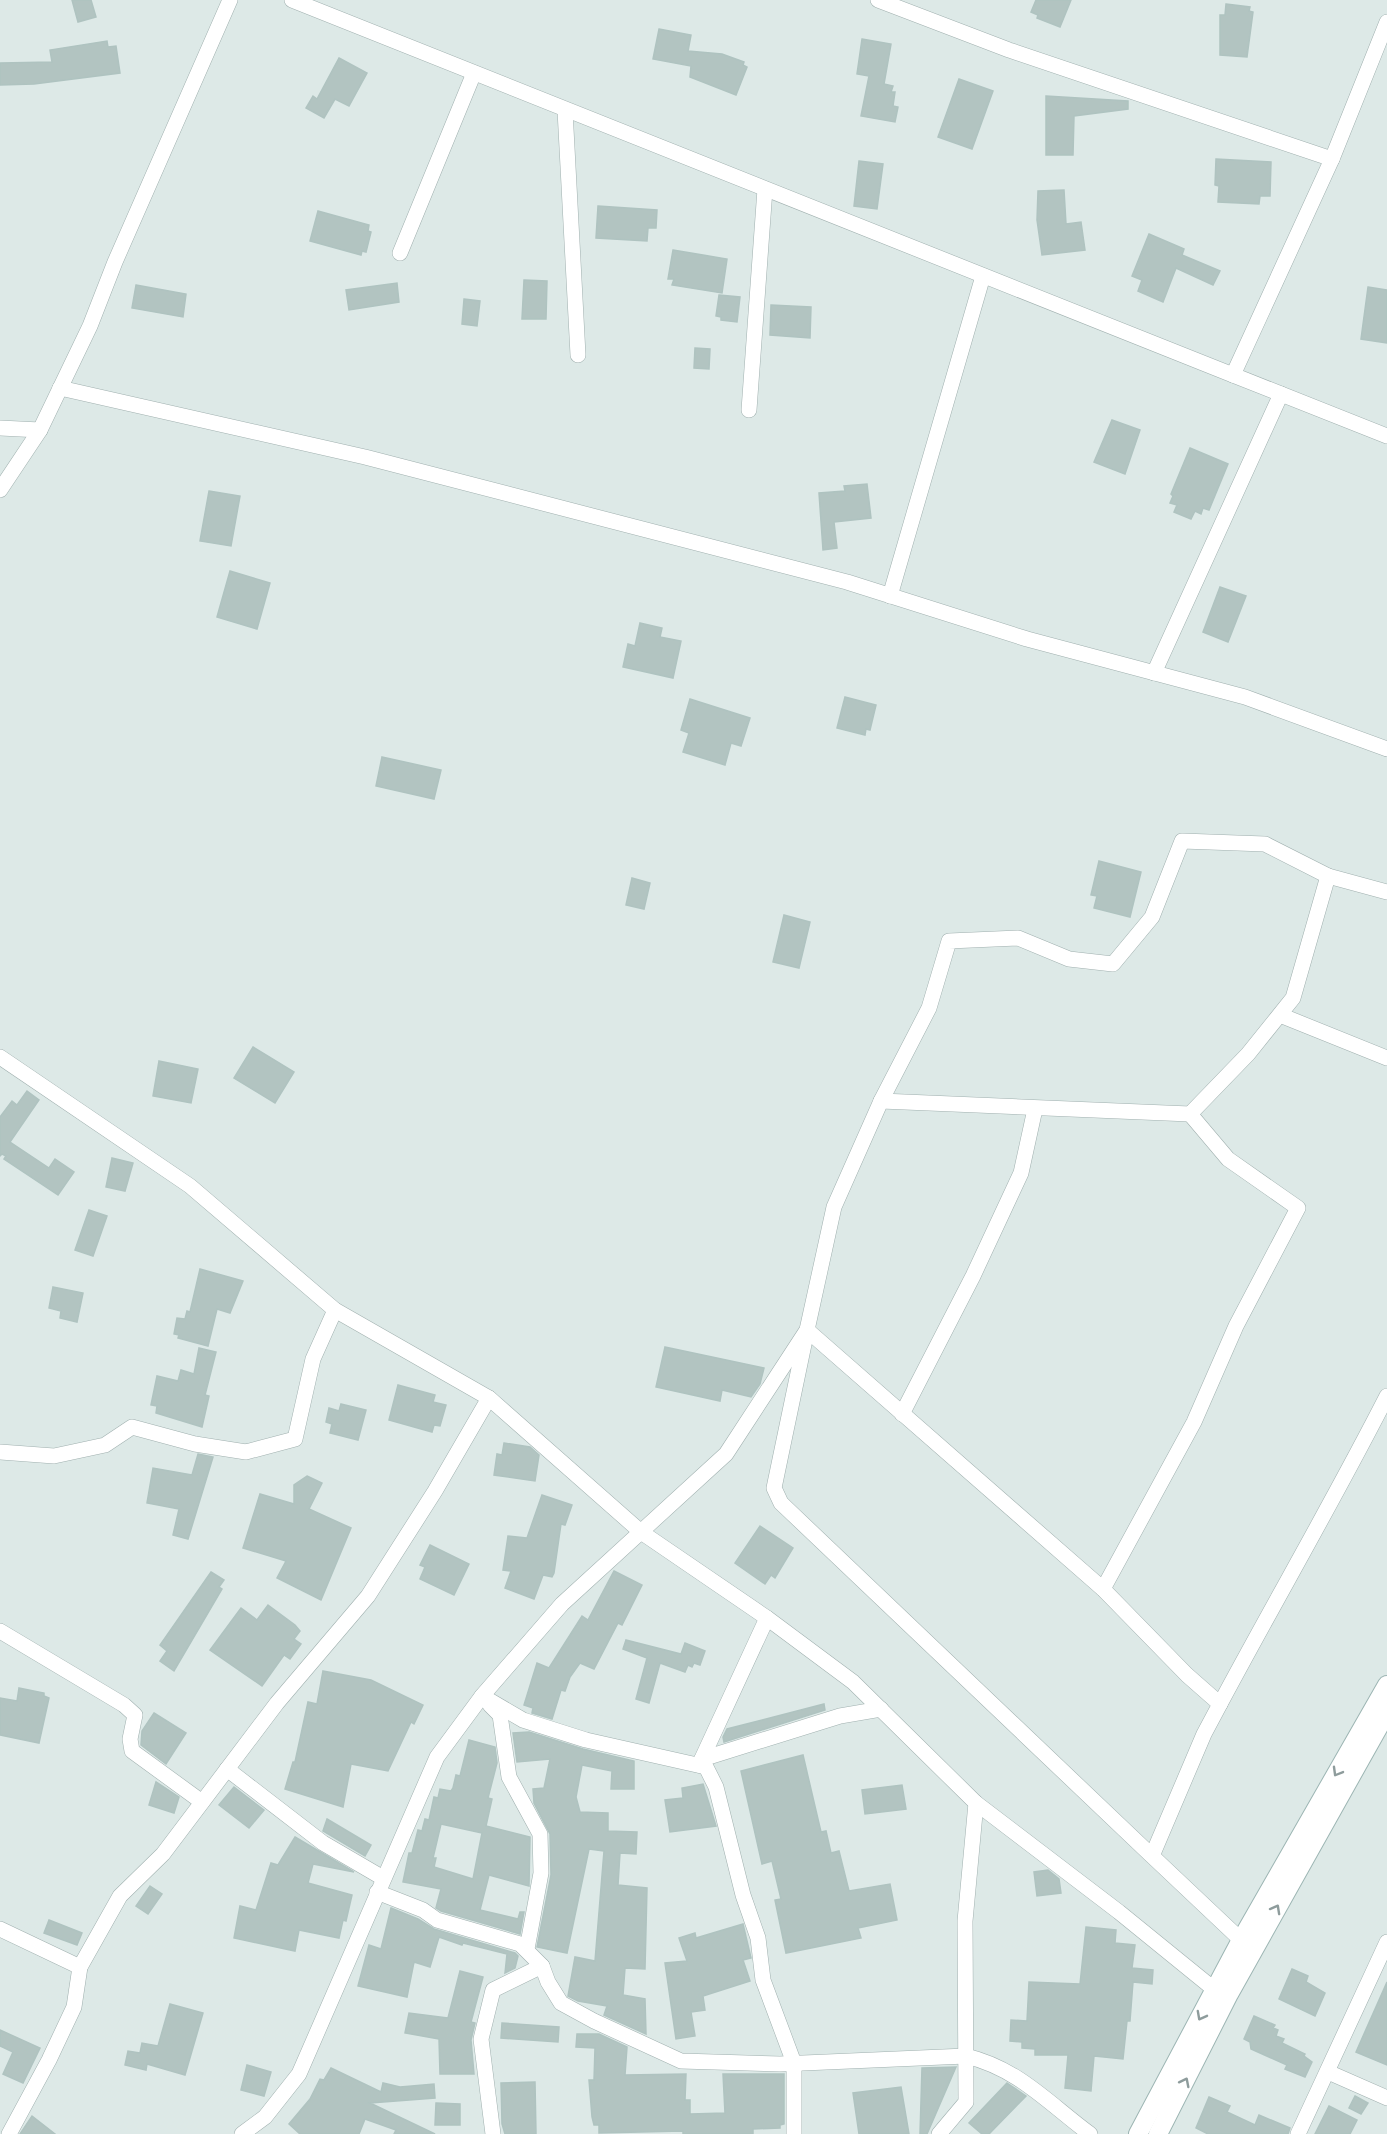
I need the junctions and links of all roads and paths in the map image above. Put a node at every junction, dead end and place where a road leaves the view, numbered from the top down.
1 (230, 0) edge
2 (292, 0) edge
3 (878, 0) edge
4 (1387, 22) edge
5 (474, 73) junction
6 (565, 110) junction
7 (1332, 159) junction
8 (765, 189) junction
9 (400, 253) dead end
10 (983, 276) junction
11 (578, 355) dead end
12 (1233, 375) junction
13 (60, 388) junction
14 (1281, 394) junction
15 (749, 410) dead end
16 (0, 428) edge
17 (40, 430) junction
18 (1387, 436) edge
19 (0, 490) edge
20 (890, 596) junction
21 (1154, 673) junction
22 (1387, 749) edge
23 (1328, 876) junction
24 (1387, 892) edge
25 (1280, 1015) junction
26 (0, 1057) edge
27 (1387, 1058) edge
28 (881, 1101) junction
29 (1035, 1109) junction
30 (1190, 1114) junction
31 (335, 1310) junction
32 (807, 1330) junction
33 (1387, 1396) edge
34 (489, 1398) junction
35 (902, 1413) junction
36 (0, 1452) edge
37 (641, 1532) junction
38 (1103, 1589) junction
39 (767, 1618) junction
40 (0, 1631) edge
41 (1387, 1685) edge
42 (482, 1696) junction
43 (1220, 1704) junction
44 (881, 1709) junction
45 (1387, 1712) edge
46 (700, 1762) junction
47 (227, 1769) junction
48 (202, 1802) junction
49 (976, 1803) junction
50 (1152, 1856) junction
51 (380, 1885) junction
52 (0, 1929) edge
53 (1241, 1940) junction
54 (1387, 1942) edge
55 (527, 1949) junction
56 (542, 1966) junction
57 (80, 1967) junction
58 (1215, 1990) junction
59 (966, 2056) junction
60 (794, 2063) junction
61 (1328, 2072) junction
62 (1387, 2098) edge
63 (9, 2134) edge
64 (242, 2134) edge
65 (493, 2134) edge
66 (794, 2134) edge
67 (939, 2134) edge
68 (1090, 2134) edge
69 (1138, 2134) edge
70 (1158, 2134) edge
71 (1298, 2134) edge

1 - 13 street
2 - 5 street
3 - 7 street
4 - 7 street
5 - 6 street
5 - 9 street
6 - 8 street
6 - 11 street
7 - 12 street
8 - 10 street
8 - 15 street
10 - 12 street
10 - 20 street
12 - 14 street
13 - 17 street
13 - 20 street
14 - 18 street
14 - 21 street
16 - 17 street
17 - 19 street
20 - 21 street
21 - 22 street
23 - 24 street
23 - 25 street
23 - 28 street
25 - 27 street
25 - 30 street
26 - 31 street
28 - 29 street
28 - 32 street
29 - 30 street
29 - 35 street
30 - 38 street
31 - 34 street
31 - 36 street
32 - 35 street
32 - 37 street
32 - 50 street
33 - 43 street
34 - 37 street
34 - 47 street
35 - 38 street
37 - 39 street
37 - 42 street
38 - 43 street
39 - 44 street
39 - 46 street
40 - 48 street
41 -> 53 main road
42 - 46 street
42 - 51 street
42 - 55 street
43 - 50 street
44 - 46 street
44 - 49 street
70 -> 45 main road
46 - 60 street
47 - 48 street
47 - 51 street
48 - 57 street
49 - 58 street
49 - 59 street
50 - 53 street
51 - 55 street
51 - 64 street
52 - 57 street
53 - 58 main road
54 - 61 street
55 - 56 street
56 - 60 street
56 - 65 street
57 - 63 street
58 -> 69 main road
59 - 60 street
59 - 67 street
59 - 68 street
60 - 66 street
61 - 62 street
61 - 71 street

